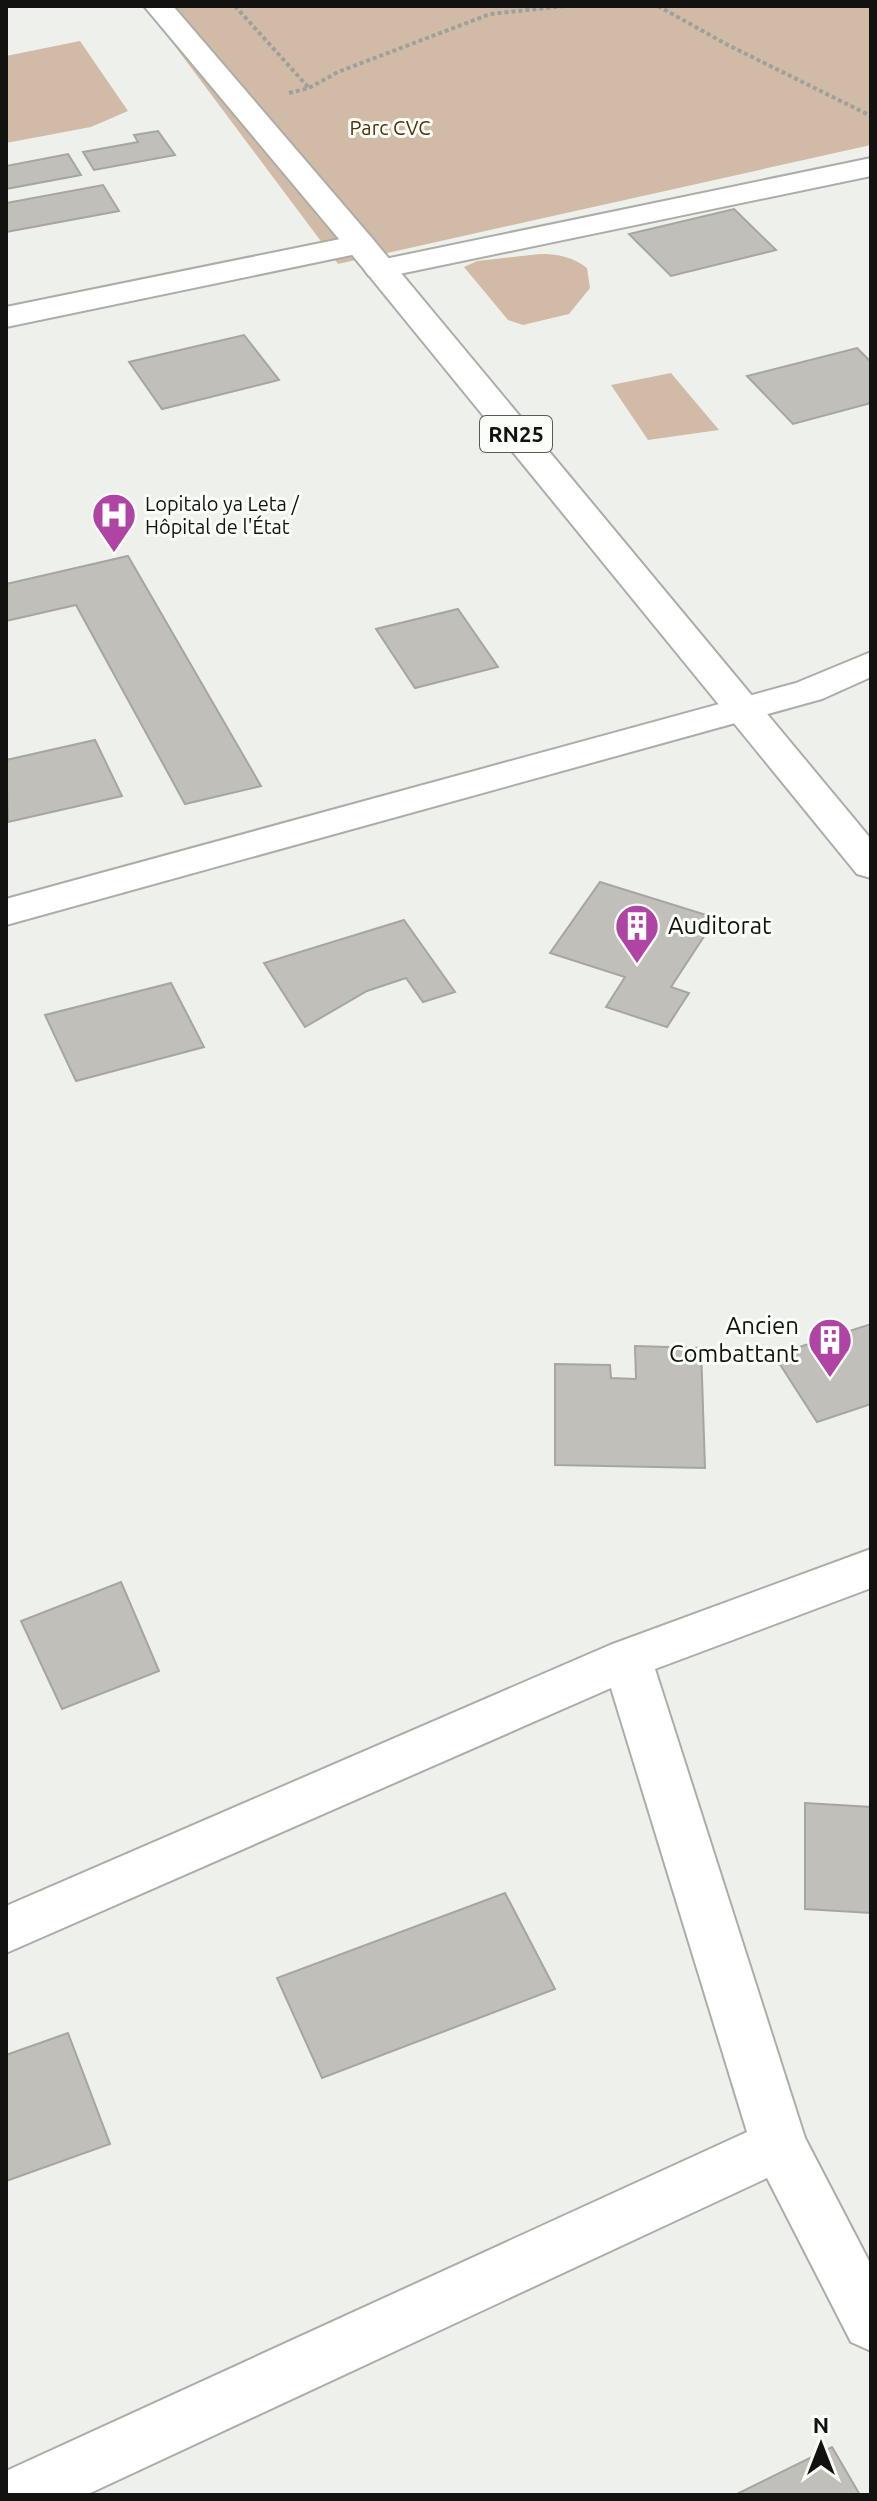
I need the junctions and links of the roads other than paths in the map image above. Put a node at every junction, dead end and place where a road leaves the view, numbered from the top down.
1 (158, 6) edge
2 (871, 167) edge
3 (370, 256) junction
4 (6, 317) edge
5 (871, 663) edge
6 (742, 707) junction
7 (871, 865) edge
8 (6, 912) edge
9 (871, 1568) edge
10 (627, 1659) junction
11 (6, 1930) edge
12 (779, 2145) junction
13 (871, 2323) edge
14 (20, 2495) edge

1 - 3 street, RN25
2 - 3 street
3 - 4 street
3 - 6 street, RN25
5 - 6 street
6 - 7 street, RN25
6 - 8 street
9 - 10 street
10 - 11 street
10 - 12 street
12 - 13 street
12 - 14 street

